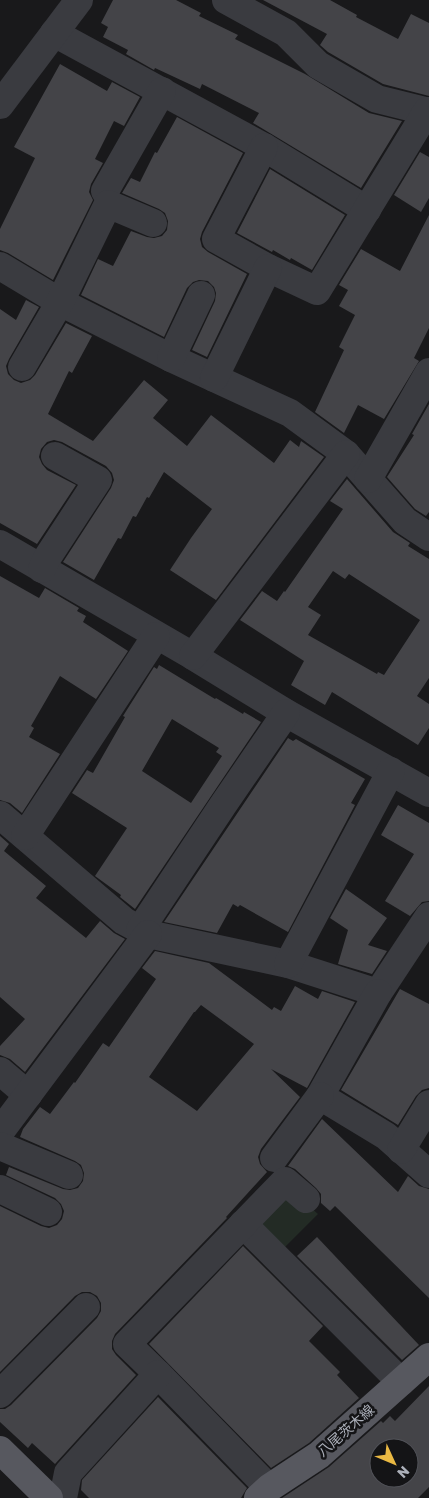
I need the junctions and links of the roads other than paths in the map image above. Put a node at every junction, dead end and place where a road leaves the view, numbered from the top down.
1 (79, 0) edge
2 (226, 0) edge
3 (54, 33) junction
4 (162, 91) junction
5 (0, 105) edge
6 (428, 112) edge
7 (264, 147) junction
8 (106, 191) dead end
9 (367, 210) junction
10 (153, 224) dead end
11 (0, 266) edge
12 (268, 268) junction
13 (201, 295) dead end
14 (60, 302) junction
15 (171, 358) junction
16 (22, 367) dead end
17 (214, 378) junction
18 (426, 383) edge
19 (346, 454) junction
20 (55, 456) dead end
21 (368, 479) junction
22 (429, 537) edge
23 (0, 544) edge
24 (42, 569) junction
25 (156, 636) junction
26 (193, 656) junction
27 (286, 713) junction
28 (391, 771) junction
29 (429, 792) edge
30 (0, 815) edge
31 (25, 836) junction
32 (429, 916) edge
33 (144, 932) junction
34 (288, 964) junction
35 (378, 993) junction
36 (0, 1071) edge
37 (28, 1095) junction
38 (320, 1096) junction
39 (429, 1104) edge
40 (0, 1132) edge
41 (0, 1146) edge
42 (401, 1150) junction
43 (274, 1158) dead end
44 (429, 1174) edge
45 (69, 1175) dead end
46 (0, 1189) edge
47 (306, 1199) dead end
48 (48, 1212) dead end
49 (243, 1224) junction
50 (86, 1307) dead end
51 (429, 1357) edge
52 (158, 1374) junction
53 (401, 1382) junction
54 (0, 1394) edge
55 (0, 1450) edge
56 (264, 1493) edge
57 (49, 1498) edge
58 (63, 1498) edge

1 - 3 street
2 - 6 street
3 - 4 street
3 - 5 street
4 - 7 street
4 - 8 street
6 - 9 street
7 - 9 street
7 - 12 street
9 - 12 street
10 - 14 street
11 - 14 street
12 - 17 street
13 - 15 street
14 - 15 street
14 - 16 street
15 - 17 street
17 - 19 street
18 - 21 street
19 - 21 street
19 - 26 street
20 - 24 street
21 - 22 street
23 - 24 street
24 - 25 street
25 - 26 street
25 - 31 street
26 - 27 street
27 - 28 street
27 - 33 street
28 - 29 street
28 - 34 street
30 - 31 street
31 - 33 street
32 - 35 street
33 - 34 street
33 - 37 street
34 - 35 street
35 - 38 street
36 - 37 street
37 - 40 street
38 - 42 street
38 - 43 street
39 - 42 street
41 - 45 street
42 - 44 street
46 - 48 street
47 - 49 street
49 - 52 street
49 - 53 street
50 - 54 street
51 - 53 main road, 八尾茨木線
52 - 56 street
52 - 58 street
53 - 56 main road, 八尾茨木線
55 - 57 main road

